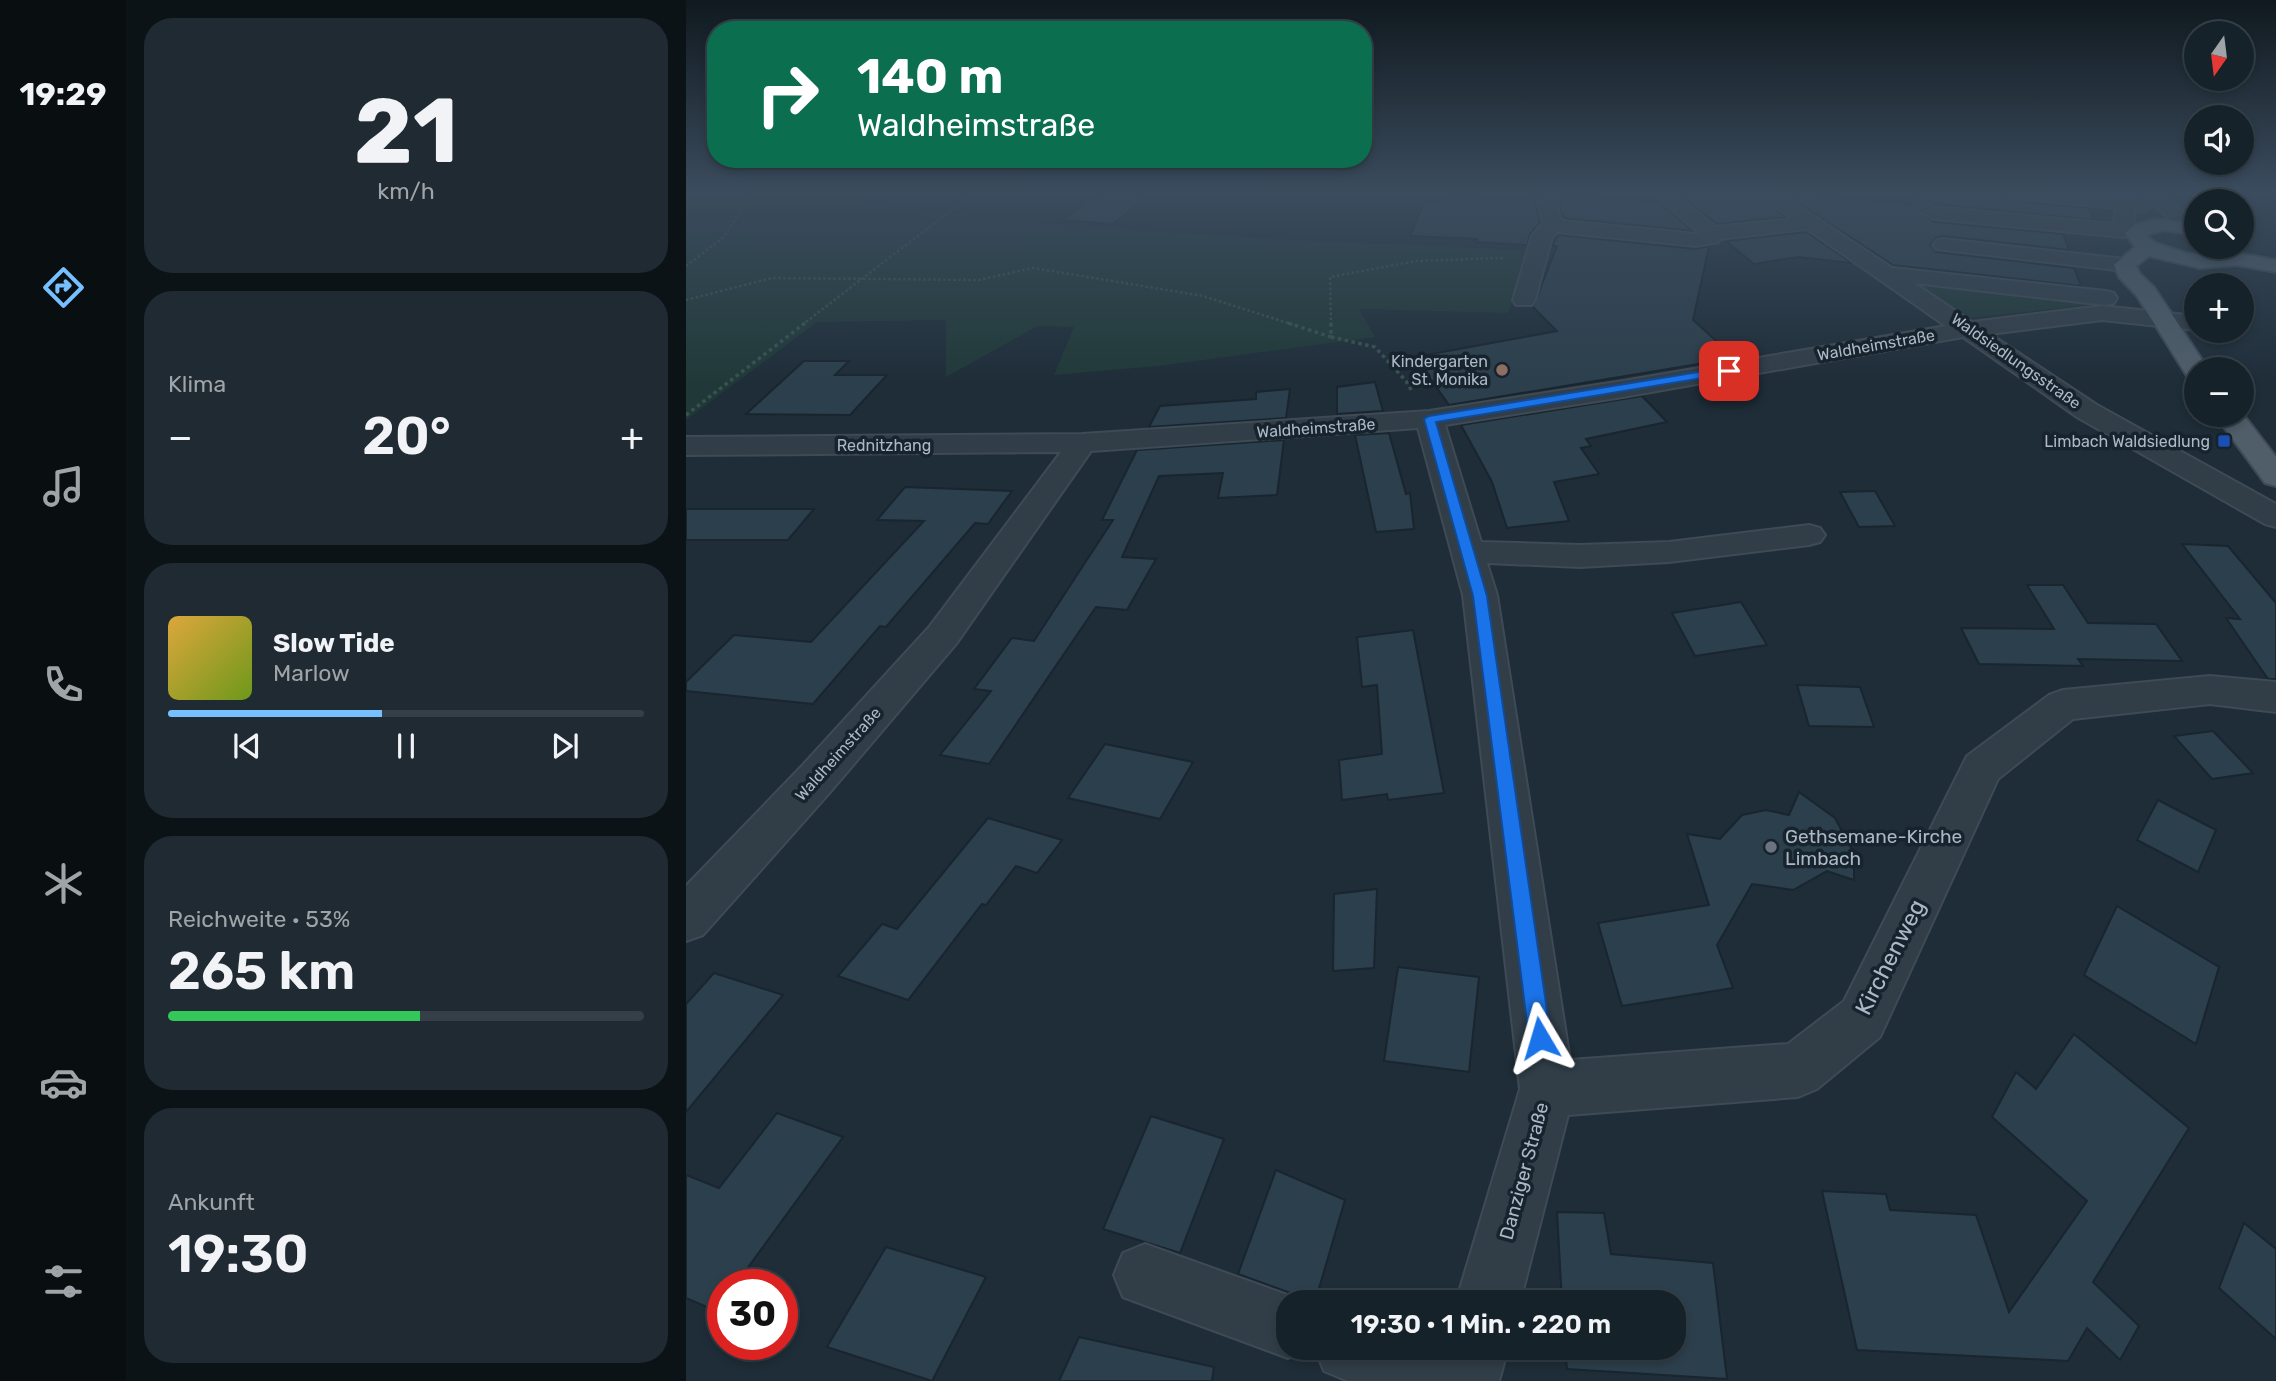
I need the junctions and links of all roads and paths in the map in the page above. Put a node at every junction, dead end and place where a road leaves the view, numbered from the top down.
1 (894, 255) edge
2 (1537, 255) edge
3 (1859, 255) edge
4 (2038, 255) edge
5 (2137, 255) edge
6 (2171, 255) edge
7 (2175, 257) junction
8 (1512, 258) dead end
9 (2184, 258) edge
10 (2254, 258) edge
11 (2189, 259) edge
12 (2219, 259) edge
13 (2125, 265) junction
14 (2276, 266) edge
15 (1885, 273) junction
16 (866, 277) junction
17 (686, 300) edge
18 (1524, 300) dead end
19 (2153, 304) junction
20 (2184, 318) edge
21 (1970, 329) junction
22 (1331, 337) dead end
23 (2187, 357) edge
24 (1423, 410) junction
25 (686, 415) edge
26 (2238, 427) edge
27 (1082, 443) junction
28 (686, 446) edge
29 (2276, 477) edge
30 (2276, 517) edge
31 (1810, 535) dead end
32 (1468, 552) junction
33 (2276, 697) edge
34 (686, 919) edge
35 (1547, 1089) junction
36 (1146, 1275) dead end
37 (1491, 1290) edge
38 (1276, 1322) edge
39 (1381, 1360) edge
40 (1472, 1360) edge
41 (1441, 1381) edge
42 (1466, 1381) edge

1 - 16 path
2 - 18 street
3 - 15 street, Waldsiedlungsstraße
4 - 13 street
5 - 13 main road
6 - 7 main road
7 - 9 main road
7 - 19 main road
8 - 24 path
10 - 14 main road
11 - 12 main road
13 - 19 main road
15 - 19 street
15 - 21 street, Waldsiedlungsstraße
16 - 17 path
16 - 22 path
16 - 25 path
19 - 20 street
19 - 21 street, Waldheimstraße
19 - 23 main road
21 - 24 street, Waldheimstraße
21 - 30 street, Waldsiedlungsstraße
24 - 27 street, Waldheimstraße
24 - 32 street, Danziger Straße
26 - 29 main road
27 - 28 street, Rednitzhang
27 - 34 street, Waldheimstraße
31 - 32 street
32 - 35 street, Danziger Straße
33 - 35 street, Kirchenweg
35 - 37 street, Danziger Straße
36 - 38 street
39 - 41 street
40 - 42 street

